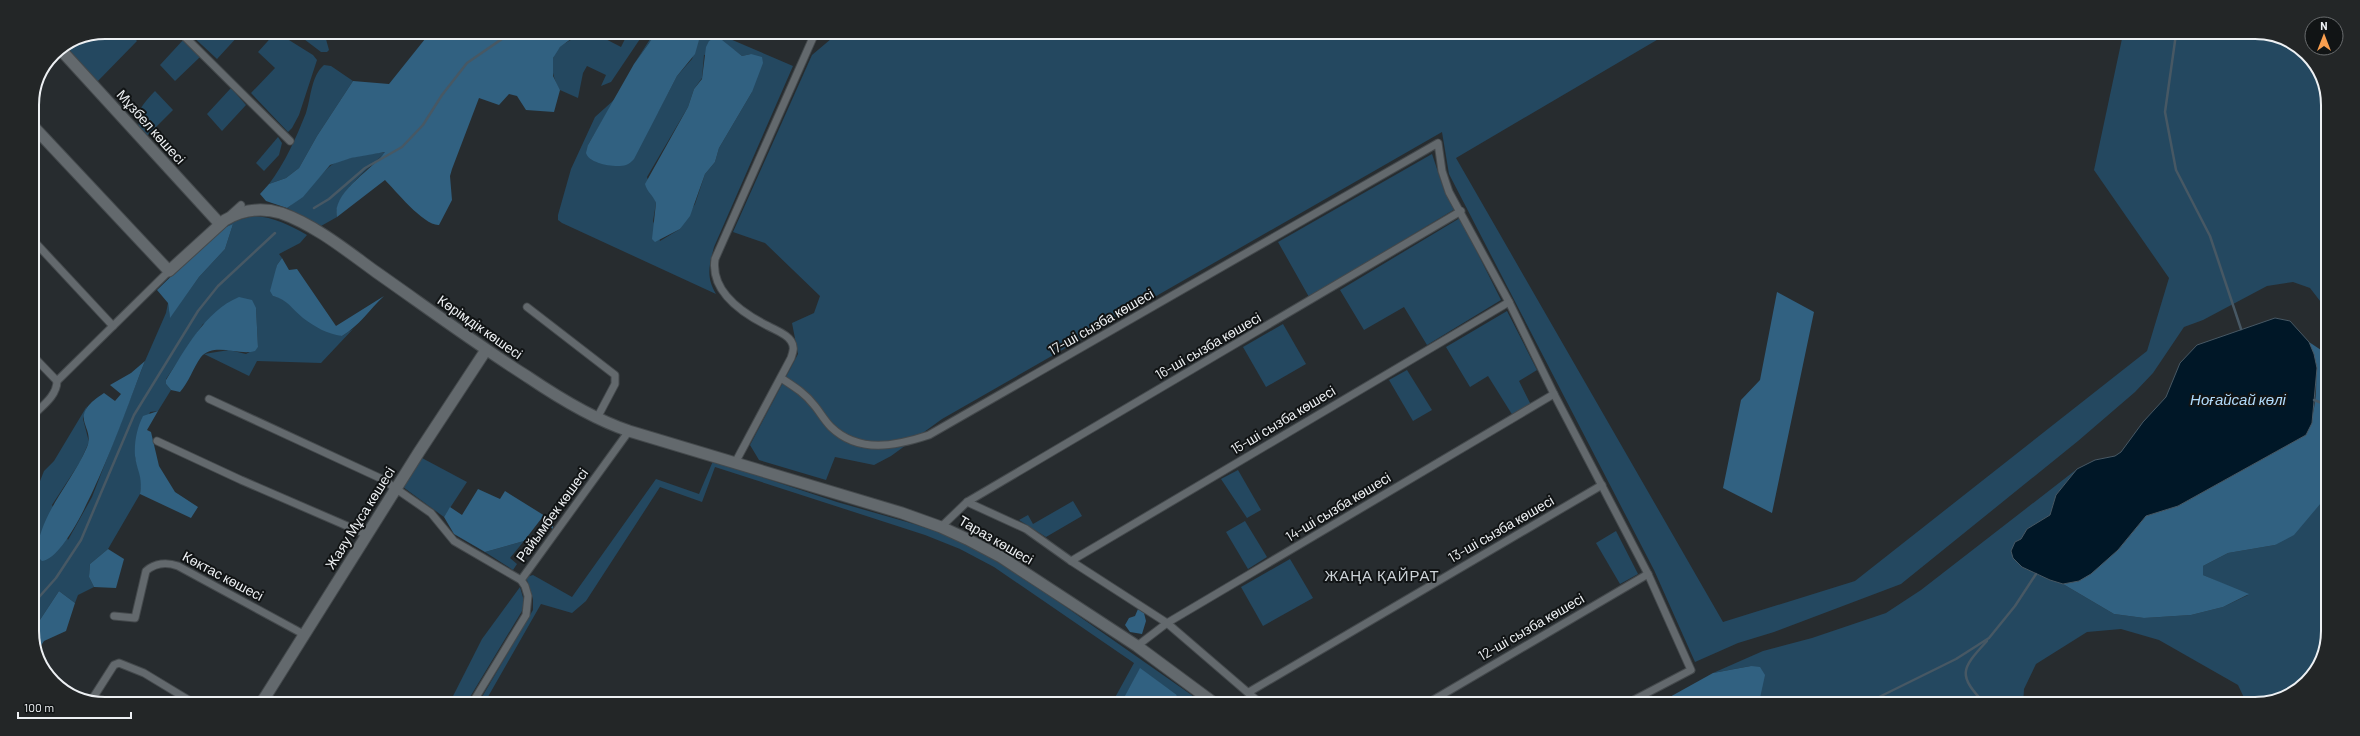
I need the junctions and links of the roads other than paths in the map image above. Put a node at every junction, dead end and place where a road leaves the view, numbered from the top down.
1 (187, 39) edge
2 (812, 39) edge
3 (64, 53) edge
4 (39, 132) edge
5 (290, 141) dead end
6 (241, 205) dead end
7 (1461, 211) junction
8 (223, 222) junction
9 (39, 247) edge
10 (169, 271) junction
11 (1509, 302) junction
12 (527, 307) dead end
13 (113, 326) junction
14 (486, 350) junction
15 (39, 362) edge
16 (781, 378) junction
17 (57, 381) junction
18 (1554, 394) junction
19 (209, 399) dead end
20 (39, 409) edge
21 (597, 418) junction
22 (629, 430) junction
23 (157, 441) dead end
24 (735, 463) junction
25 (1602, 486) junction
26 (396, 488) junction
27 (967, 502) junction
28 (941, 526) junction
29 (368, 535) junction
30 (1071, 561) junction
31 (1648, 574) junction
32 (521, 580) junction
33 (114, 616) dead end
34 (1167, 623) junction
35 (305, 635) junction
36 (1137, 646) junction
37 (1249, 692) junction
38 (95, 696) edge
39 (183, 697) edge
40 (265, 697) edge
41 (476, 697) edge
42 (1206, 697) edge
43 (1254, 697) edge
44 (1438, 697) edge
45 (1639, 697) edge

1 - 5 street
2 - 16 street
3 - 8 street, Мұзбел көшесі
4 - 10 street
6 - 8 street
7 - 11 street
7 - 16 street, 17-ші сызба көшесі
7 - 27 street, 16-ші сызба көшесі
8 - 10 street, Көрімдік көшесі
8 - 14 street, Көрімдік көшесі
9 - 13 street
10 - 13 street
11 - 18 street
11 - 30 street, 15-ші сызба көшесі
12 - 21 street
13 - 17 street
14 - 21 street, Көрімдік көшесі
14 - 26 street, Жаяу Мұса көшесі
15 - 17 street
16 - 24 street
17 - 20 street
18 - 25 street
18 - 34 street, 14-ші сызба көшесі
19 - 26 street
21 - 22 street, Көрімдік көшесі
22 - 24 street, Көрімдік көшесі
22 - 32 street, Райымбек көшесі
23 - 29 street
24 - 28 street, Тараз көшесі
25 - 31 street
25 - 37 street, 13-ші сызба көшесі
26 - 29 street, Жаяу Мұса көшесі
26 - 32 street
27 - 28 street, 16-ші сызба көшесі
27 - 30 street
28 - 36 street, Тараз көшесі
29 - 35 street, Жаяу Мұса көшесі
30 - 34 street
31 - 44 street, 12-ші сызба көшесі
31 - 45 street
32 - 41 street, Райымбек көшесі
33 - 35 street, Көктас көшесі
34 - 36 street, 14-ші сызба көшесі
34 - 37 street
35 - 40 street, Жаяу Мұса көшесі
36 - 42 street, Тараз көшесі
37 - 43 street
38 - 39 street

